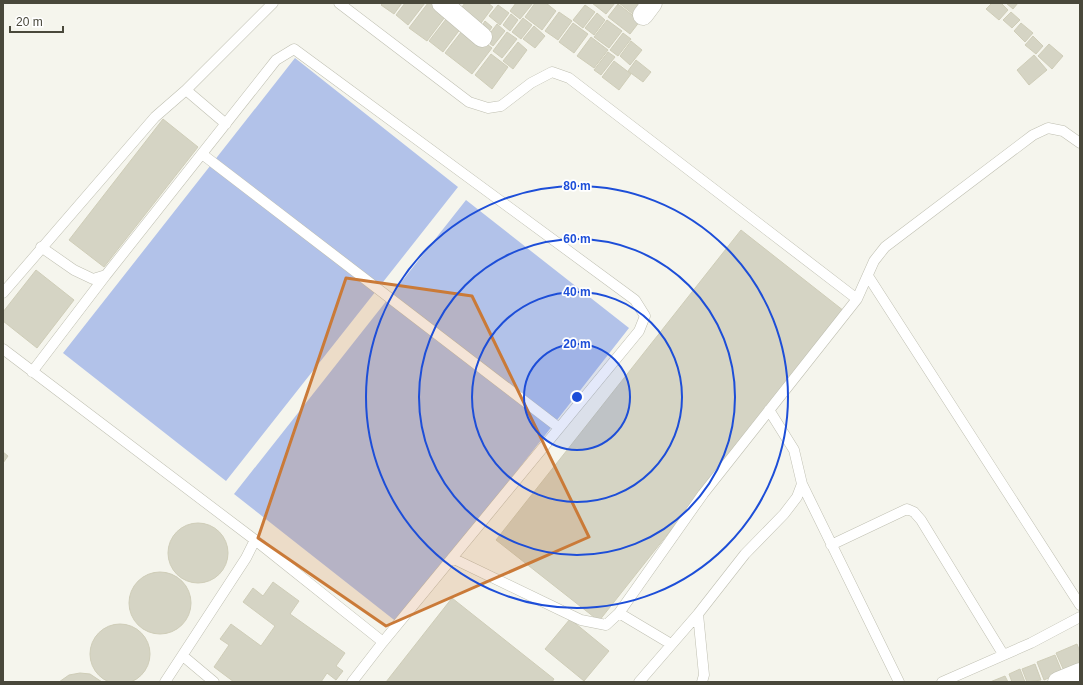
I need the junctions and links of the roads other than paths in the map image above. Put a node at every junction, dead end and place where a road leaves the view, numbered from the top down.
1 (273, 3) edge
2 (339, 3) edge
3 (442, 3) edge
4 (482, 37) dead end
5 (186, 90) junction
6 (226, 124) junction
7 (1080, 143) edge
8 (202, 154) junction
9 (41, 247) junction
10 (106, 275) junction
11 (868, 276) junction
12 (3, 293) edge
13 (857, 299) junction
14 (3, 349) edge
15 (32, 372) junction
16 (769, 410) junction
17 (558, 427) junction
18 (802, 484) junction
19 (255, 540) junction
20 (831, 545) junction
21 (452, 558) junction
22 (1080, 605) edge
23 (619, 613) junction
24 (698, 614) junction
25 (1080, 617) edge
26 (383, 642) junction
27 (671, 644) junction
28 (1003, 654) junction
29 (183, 656) junction
30 (1080, 673) edge
31 (166, 682) edge
32 (214, 682) edge
33 (352, 682) edge
34 (639, 682) edge
35 (702, 682) edge
36 (899, 682) edge
37 (942, 682) edge
38 (1058, 682) edge

1 - 5 lane
2 - 13 lane
3 - 4 street
5 - 6 lane
5 - 9 lane
6 - 8 lane
6 - 17 lane
7 - 11 lane
8 - 10 lane
8 - 17 lane
9 - 10 lane
9 - 12 lane
10 - 15 lane
11 - 13 lane
11 - 22 lane
13 - 16 lane
14 - 15 lane
15 - 19 lane
16 - 18 lane
16 - 23 lane
17 - 21 lane
18 - 20 lane
18 - 24 lane
19 - 26 lane
19 - 29 lane
20 - 28 lane
20 - 36 lane
21 - 23 lane
21 - 26 lane
23 - 27 lane
24 - 27 lane
24 - 35 lane
25 - 28 lane
26 - 33 lane
27 - 34 lane
28 - 37 lane
29 - 31 lane
29 - 32 lane
30 - 38 street

